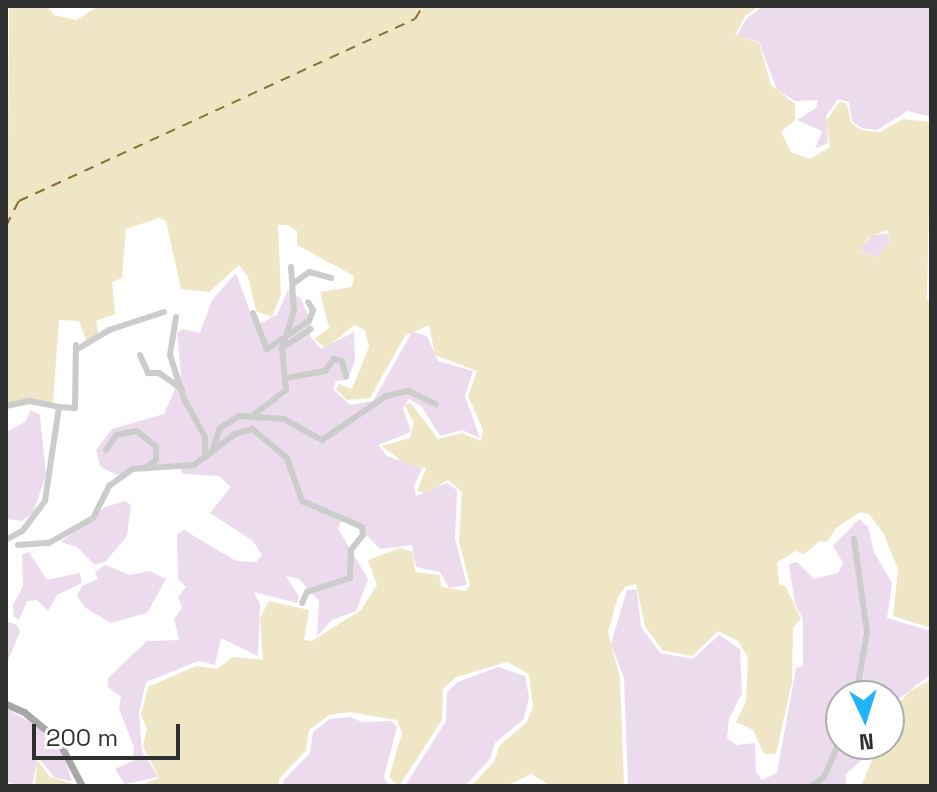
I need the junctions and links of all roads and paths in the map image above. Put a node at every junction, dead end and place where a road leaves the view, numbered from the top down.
1 (291, 267) dead end
2 (331, 278) dead end
3 (292, 287) junction
4 (308, 302) dead end
5 (164, 312) dead end
6 (253, 313) dead end
7 (176, 317) dead end
8 (311, 329) dead end
9 (287, 334) junction
10 (282, 348) junction
11 (140, 355) dead end
12 (346, 376) dead end
13 (286, 378) junction
14 (182, 389) junction
15 (436, 404) dead end
16 (6, 406) edge
17 (59, 407) junction
18 (253, 415) junction
19 (106, 450) dead end
20 (212, 452) junction
21 (205, 457) junction
22 (145, 468) junction
23 (854, 539) dead end
24 (6, 540) edge
25 (18, 545) dead end
26 (302, 603) dead end
27 (859, 680) edge
28 (6, 704) edge
29 (831, 760) edge
30 (82, 786) edge
31 (812, 786) edge

1 - 3 street
2 - 3 street
3 - 9 street
4 - 9 street
5 - 17 street
6 - 9 street
7 - 14 street
8 - 10 street
9 - 10 street
10 - 13 street
11 - 14 street
12 - 13 street
13 - 18 street
14 - 21 street
15 - 18 street
16 - 17 street
17 - 24 street
18 - 20 street
19 - 22 street
20 - 21 street
20 - 26 street
21 - 22 street
22 - 25 street
23 - 27 street
28 - 30 main road
29 - 31 street

